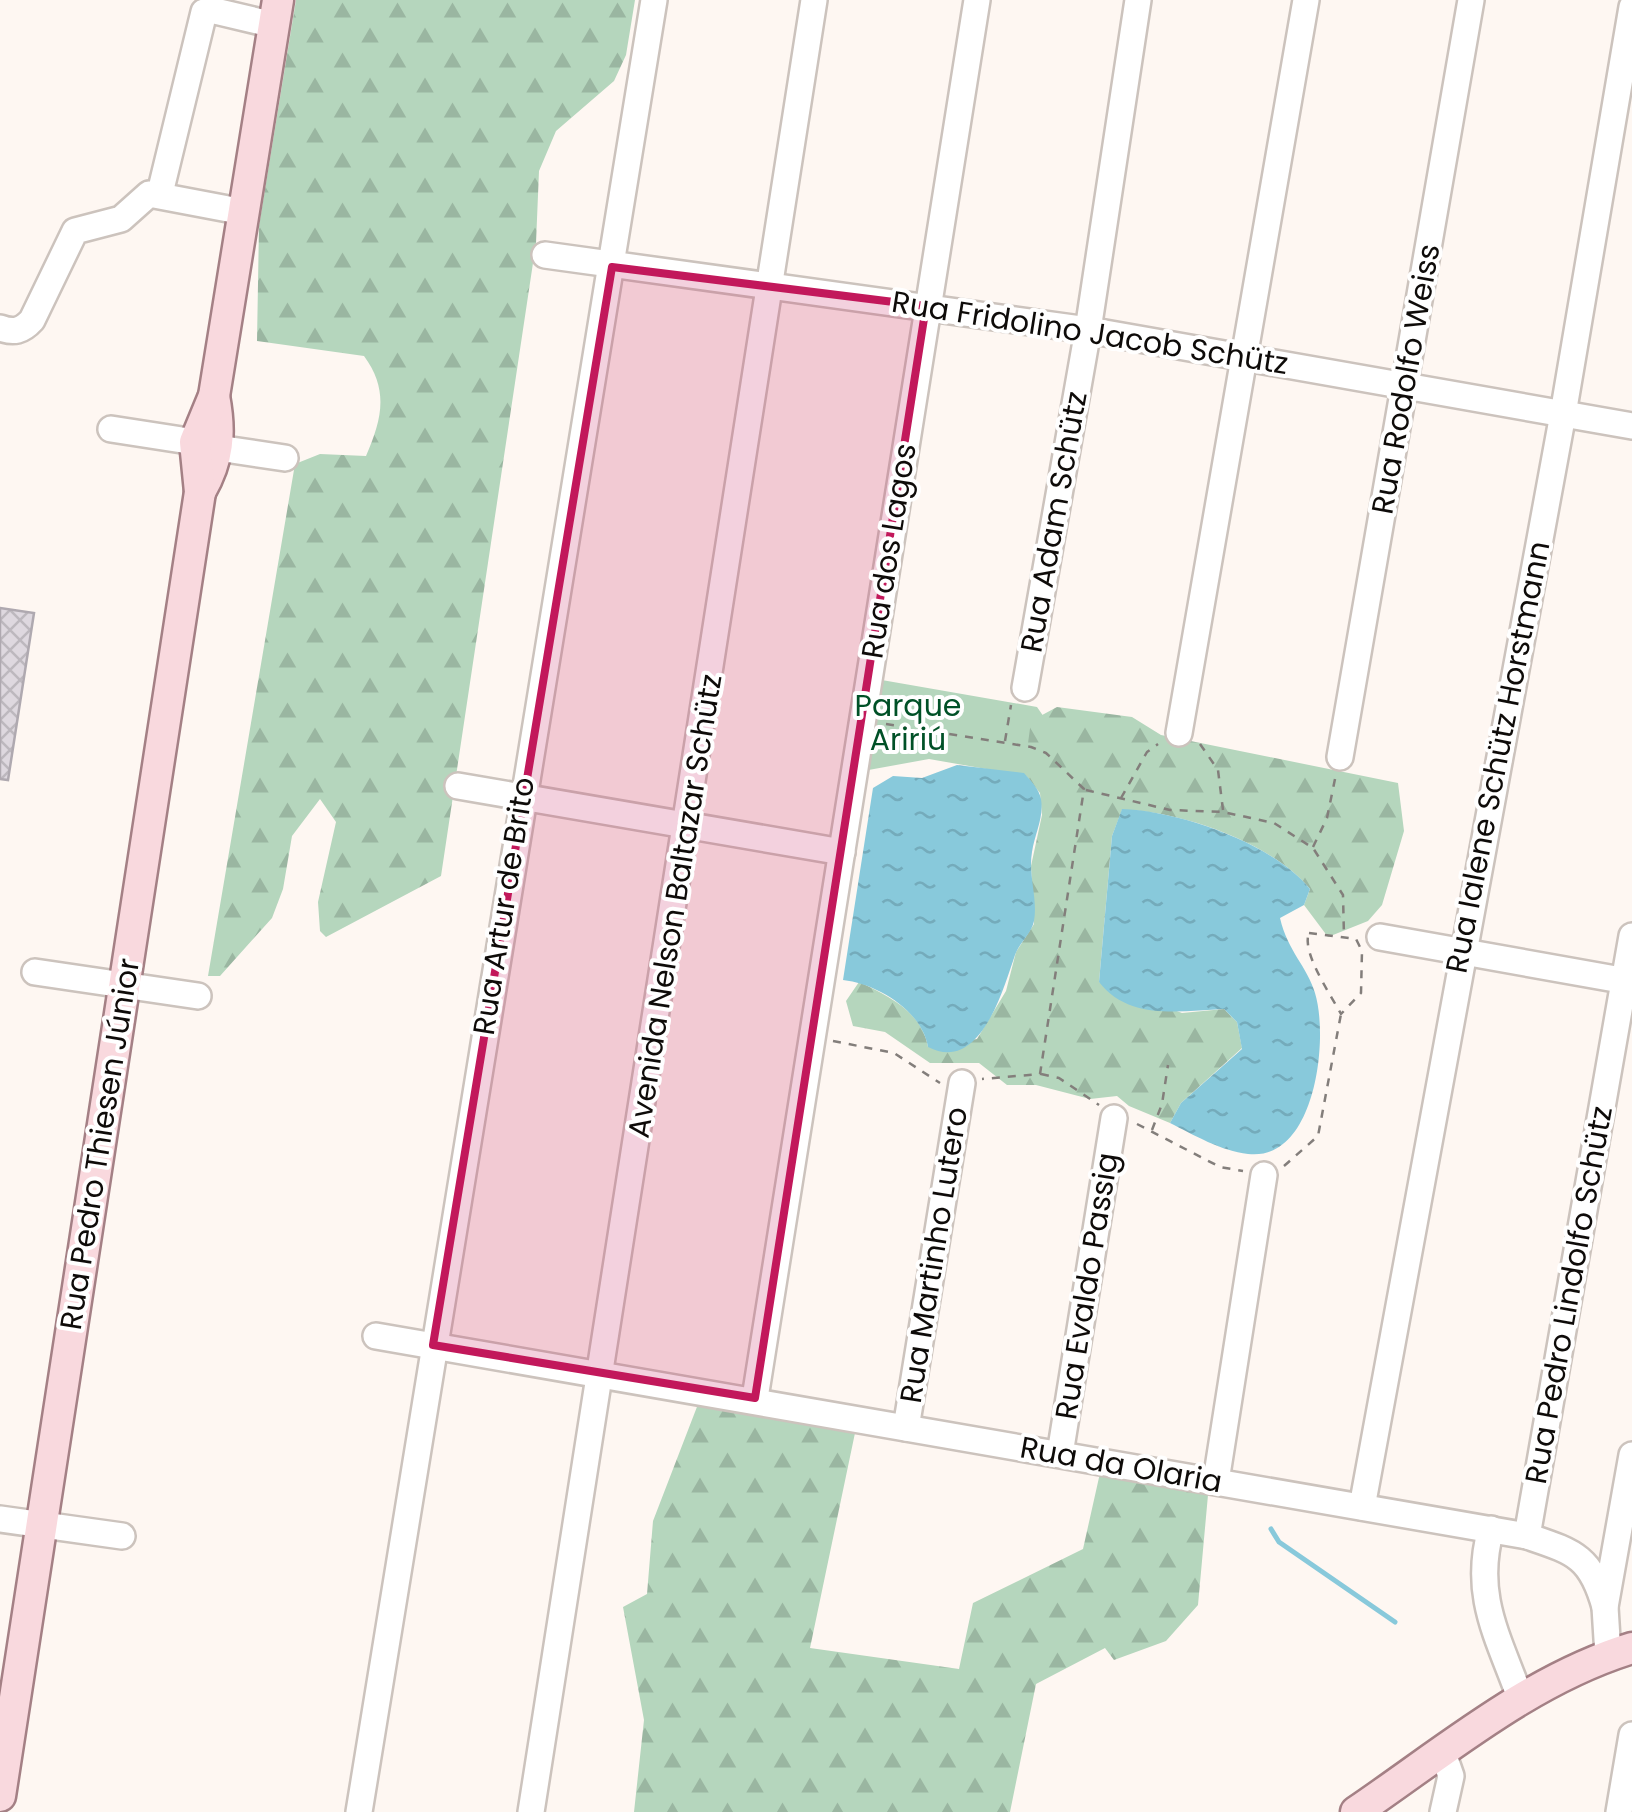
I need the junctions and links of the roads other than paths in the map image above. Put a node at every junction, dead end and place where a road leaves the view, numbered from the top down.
1 (654, 0) edge
2 (814, 0) edge
3 (977, 0) edge
4 (1138, 0) edge
5 (1306, 0) edge
6 (1470, 0) edge
7 (1632, 7) edge
8 (276, 12) edge
9 (160, 193) junction
10 (244, 212) junction
11 (545, 256) dead end
12 (612, 267) junction
13 (768, 286) junction
14 (926, 306) junction
15 (0, 328) edge
16 (1088, 330) junction
17 (1245, 357) junction
18 (1405, 386) junction
19 (1563, 414) junction
20 (1632, 426) edge
21 (111, 429) dead end
22 (207, 445) junction
23 (285, 458) dead end
24 (1024, 688) road end
25 (1178, 733) road end
26 (1340, 757) road end
27 (458, 786) dead end
28 (521, 796) junction
29 (689, 824) junction
30 (842, 852) junction
31 (1632, 936) edge
32 (1380, 937) dead end
33 (1461, 952) junction
34 (35, 972) dead end
35 (1628, 981) edge
36 (124, 985) junction
37 (198, 996) dead end
38 (962, 1082) road end
39 (1114, 1118) road end
40 (1264, 1175) road end
41 (376, 1336) dead end
42 (433, 1345) junction
43 (601, 1373) junction
44 (754, 1398) junction
45 (906, 1428) junction
46 (1060, 1454) junction
47 (1632, 1454) edge
48 (1216, 1482) junction
49 (1362, 1506) junction
50 (0, 1519) edge
51 (42, 1525) junction
52 (1491, 1530) junction
53 (122, 1536) dead end
54 (1528, 1536) junction
55 (1605, 1608) junction
56 (1620, 1651) edge
57 (1521, 1700) junction
58 (1632, 1735) edge
59 (1442, 1753) junction
60 (0, 1796) edge
61 (358, 1812) edge
62 (531, 1812) edge
63 (1356, 1812) edge
64 (1443, 1812) edge
65 (1619, 1812) edge

1 - 12 street, Rua Artur de Brito
2 - 13 street, Avenida Nelson Baltazar Schütz
3 - 14 street, Rua dos Lagos
4 - 16 street, Rua Adam Schütz
5 - 17 street
6 - 18 street, Rua Rodolfo Weiss
7 - 19 street, Rua Ialene Schütz Horstmann
8 - 9 street
8 - 10 main road, Rua Pedro Thiesen Júnior
9 - 10 street
9 - 15 street
10 - 22 main road, Rua Pedro Thiesen Júnior
11 - 12 street, Rua Fridolino Jacob Schütz
12 - 13 street, Rua Fridolino Jacob Schütz
12 - 28 street, Rua Artur de Brito
13 - 14 street, Rua Fridolino Jacob Schütz
13 - 29 street, Avenida Nelson Baltazar Schütz
14 - 16 street, Rua Fridolino Jacob Schütz
14 - 30 street, Rua dos Lagos
16 - 17 street, Rua Fridolino Jacob Schütz
16 - 24 street, Rua Adam Schütz
17 - 18 street, Rua Fridolino Jacob Schütz
17 - 25 street
18 - 19 street, Rua Fridolino Jacob Schütz
18 - 26 street, Rua Rodolfo Weiss
19 - 20 street, Rua Fridolino Jacob Schütz
19 - 33 street, Rua Ialene Schütz Horstmann
21 - 22 street
22 - 23 street
22 - 36 main road, Rua Pedro Thiesen Júnior
27 - 28 street
28 - 29 street
28 - 42 street, Rua Artur de Brito
29 - 30 street
29 - 43 street, Avenida Nelson Baltazar Schütz
30 - 44 street, Rua dos Lagos
31 - 35 street, Rua Pedro Lindolfo Schütz
32 - 33 street
33 - 35 street
33 - 49 street, Rua Ialene Schütz Horstmann
34 - 36 street
35 - 54 street, Rua Pedro Lindolfo Schütz
36 - 37 street
36 - 51 main road, Rua Pedro Thiesen Júnior
38 - 45 street, Rua Martinho Lutero
39 - 46 street, Rua Evaldo Passig
40 - 48 street
41 - 42 street, Rua da Olaria
42 - 43 street, Rua da Olaria
42 - 61 street, Rua Artur de Brito
43 - 44 street, Rua da Olaria
43 - 62 street, Avenida Nelson Baltazar Schütz
44 - 45 street, Rua da Olaria
45 - 46 street, Rua da Olaria
46 - 48 street, Rua da Olaria
47 - 55 street
48 - 49 street, Rua da Olaria
49 - 52 street, Rua da Olaria
50 - 51 street
51 - 53 street
51 - 60 main road, Rua Pedro Thiesen Júnior
52 - 54 street, Rua da Olaria
52 - 57 street
54 - 55 street, Rua da Olaria
55 - 56 street
56 - 57 main road
57 - 59 main road
58 - 65 street
59 - 63 main road
59 - 64 street

